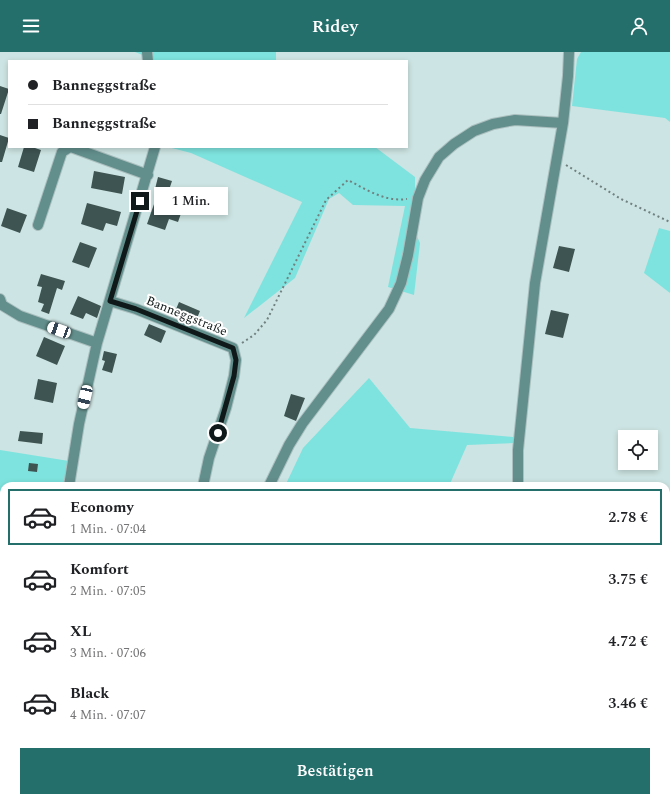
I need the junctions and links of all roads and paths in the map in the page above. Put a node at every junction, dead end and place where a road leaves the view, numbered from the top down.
1 (569, 52) edge
2 (563, 123) junction
3 (69, 148) edge
4 (74, 148) edge
5 (155, 148) edge
6 (557, 160) junction
7 (148, 175) junction
8 (418, 198) junction
9 (670, 222) edge
10 (38, 225) dead end
11 (0, 299) edge
12 (110, 301) junction
13 (97, 343) junction
14 (233, 348) junction
15 (71, 482) edge
16 (204, 482) edge
17 (271, 482) edge
18 (518, 482) edge

1 - 2 street
2 - 6 street
2 - 8 street
3 - 10 street
4 - 7 street
5 - 7 street
6 - 9 path
6 - 18 street
7 - 12 street
8 - 14 path
8 - 17 street
11 - 13 street
12 - 13 street
12 - 14 street, Banneggstraße
13 - 15 street
14 - 16 street, Banneggstraße

